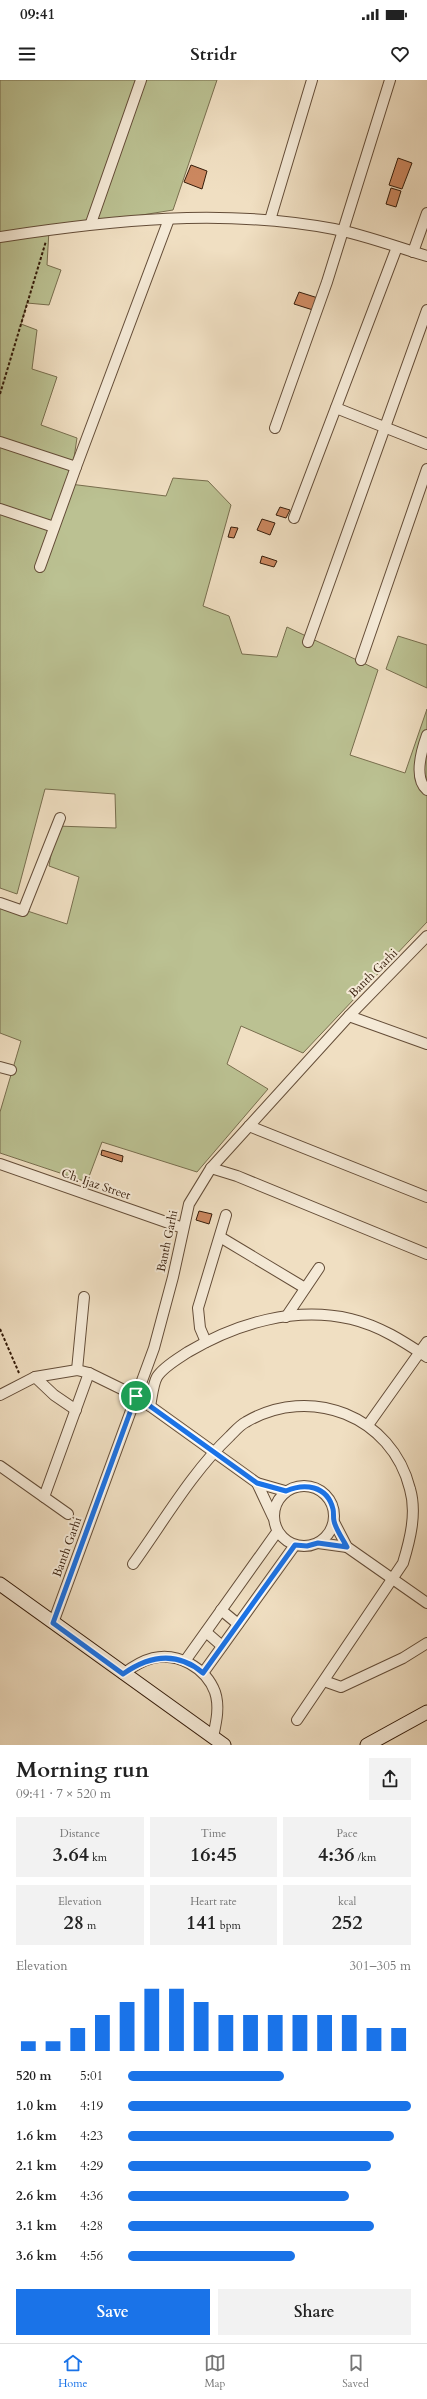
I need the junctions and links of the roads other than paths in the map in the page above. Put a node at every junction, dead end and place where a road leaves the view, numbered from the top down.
1 (141, 80) edge
2 (312, 80) edge
3 (390, 80) edge
4 (427, 213) edge
5 (169, 219) junction
6 (270, 220) junction
7 (91, 223) junction
8 (342, 231) junction
9 (0, 237) edge
10 (397, 247) junction
11 (413, 252) junction
12 (427, 256) edge
13 (427, 310) edge
14 (336, 408) junction
15 (275, 428) dead end
16 (385, 428) junction
17 (0, 442) edge
18 (427, 444) edge
19 (76, 467) junction
20 (427, 469) edge
21 (0, 509) edge
22 (294, 518) dead end
23 (54, 527) junction
24 (40, 567) dead end
25 (308, 642) dead end
26 (361, 660) dead end
27 (427, 735) edge
28 (427, 790) edge
29 (60, 818) dead end
30 (0, 903) edge
31 (427, 936) edge
32 (349, 1016) junction
33 (427, 1044) edge
34 (0, 1067) edge
35 (11, 1070) dead end
36 (249, 1126) junction
37 (0, 1164) edge
38 (211, 1168) junction
39 (427, 1197) edge
40 (226, 1215) dead end
41 (183, 1228) junction
42 (220, 1237) junction
43 (427, 1254) edge
44 (319, 1268) dead end
45 (305, 1288) junction
46 (84, 1297) dead end
47 (286, 1317) junction
48 (206, 1342) junction
49 (427, 1342) edge
50 (424, 1355) edge
51 (77, 1370) junction
52 (89, 1373) junction
53 (36, 1377) junction
54 (0, 1395) edge
55 (136, 1396) junction
56 (150, 1406) junction
57 (76, 1410) junction
58 (368, 1425) junction
59 (213, 1452) junction
60 (0, 1466) edge
61 (257, 1483) junction
62 (286, 1491) junction
63 (44, 1497) junction
64 (68, 1514) dead end
65 (273, 1516) junction
66 (334, 1522) junction
67 (277, 1532) junction
68 (318, 1543) junction
69 (295, 1545) junction
70 (347, 1547) junction
71 (133, 1564) dead end
72 (393, 1579) junction
73 (0, 1584) edge
74 (427, 1604) edge
75 (221, 1610) junction
76 (53, 1623) junction
77 (238, 1624) junction
78 (206, 1632) junction
79 (427, 1643) edge
80 (222, 1646) junction
81 (185, 1661) junction
82 (203, 1673) junction
83 (123, 1674) junction
84 (324, 1681) junction
85 (427, 1712) edge
86 (297, 1720) dead end
87 (219, 1741) edge
88 (367, 1745) edge

1 - 7 street
2 - 6 street
3 - 8 street
4 - 11 street
5 - 6 street
5 - 7 street
5 - 19 street
6 - 8 street
7 - 9 street
8 - 10 street
8 - 15 street
10 - 11 street
10 - 14 street
11 - 12 street
13 - 16 street
14 - 16 street
14 - 22 street
16 - 18 street
16 - 25 street
17 - 19 street
19 - 23 street
20 - 26 street
21 - 23 street
23 - 24 street
27 - 28 street
29 - 30 street
31 - 32 street, Banth Garhi
32 - 33 street
32 - 36 street, Banth Garhi
34 - 35 street
36 - 38 street, Banth Garhi
36 - 39 street
37 - 41 street, Ch. Ijaz Street
38 - 41 street, Banth Garhi
38 - 43 street
40 - 42 street
41 - 55 street, Banth Garhi
42 - 45 street
42 - 48 street
44 - 45 street
45 - 47 street
46 - 51 street
47 - 48 street
47 - 50 street
48 - 56 street
49 - 50 street
50 - 58 street
51 - 52 street
51 - 53 street
52 - 55 street
52 - 57 street
53 - 54 street
53 - 57 street
55 - 56 street
55 - 76 street, Banth Garhi
56 - 59 street
57 - 63 street
58 - 59 street
58 - 72 street
59 - 61 street
59 - 71 street
60 - 63 street
61 - 62 street
61 - 65 street
62 - 65 street
62 - 66 street
63 - 64 street
65 - 67 street
66 - 68 street
66 - 70 street
67 - 69 street
67 - 75 street
68 - 69 street
68 - 70 street
69 - 77 street
70 - 72 street
72 - 74 street
72 - 84 street
73 - 76 main road
75 - 77 street
75 - 78 street
76 - 83 main road
77 - 80 street
78 - 80 street
78 - 81 street
79 - 84 street
80 - 82 street
81 - 82 street
81 - 83 street
82 - 87 street
83 - 87 main road
84 - 86 street
85 - 88 main road

